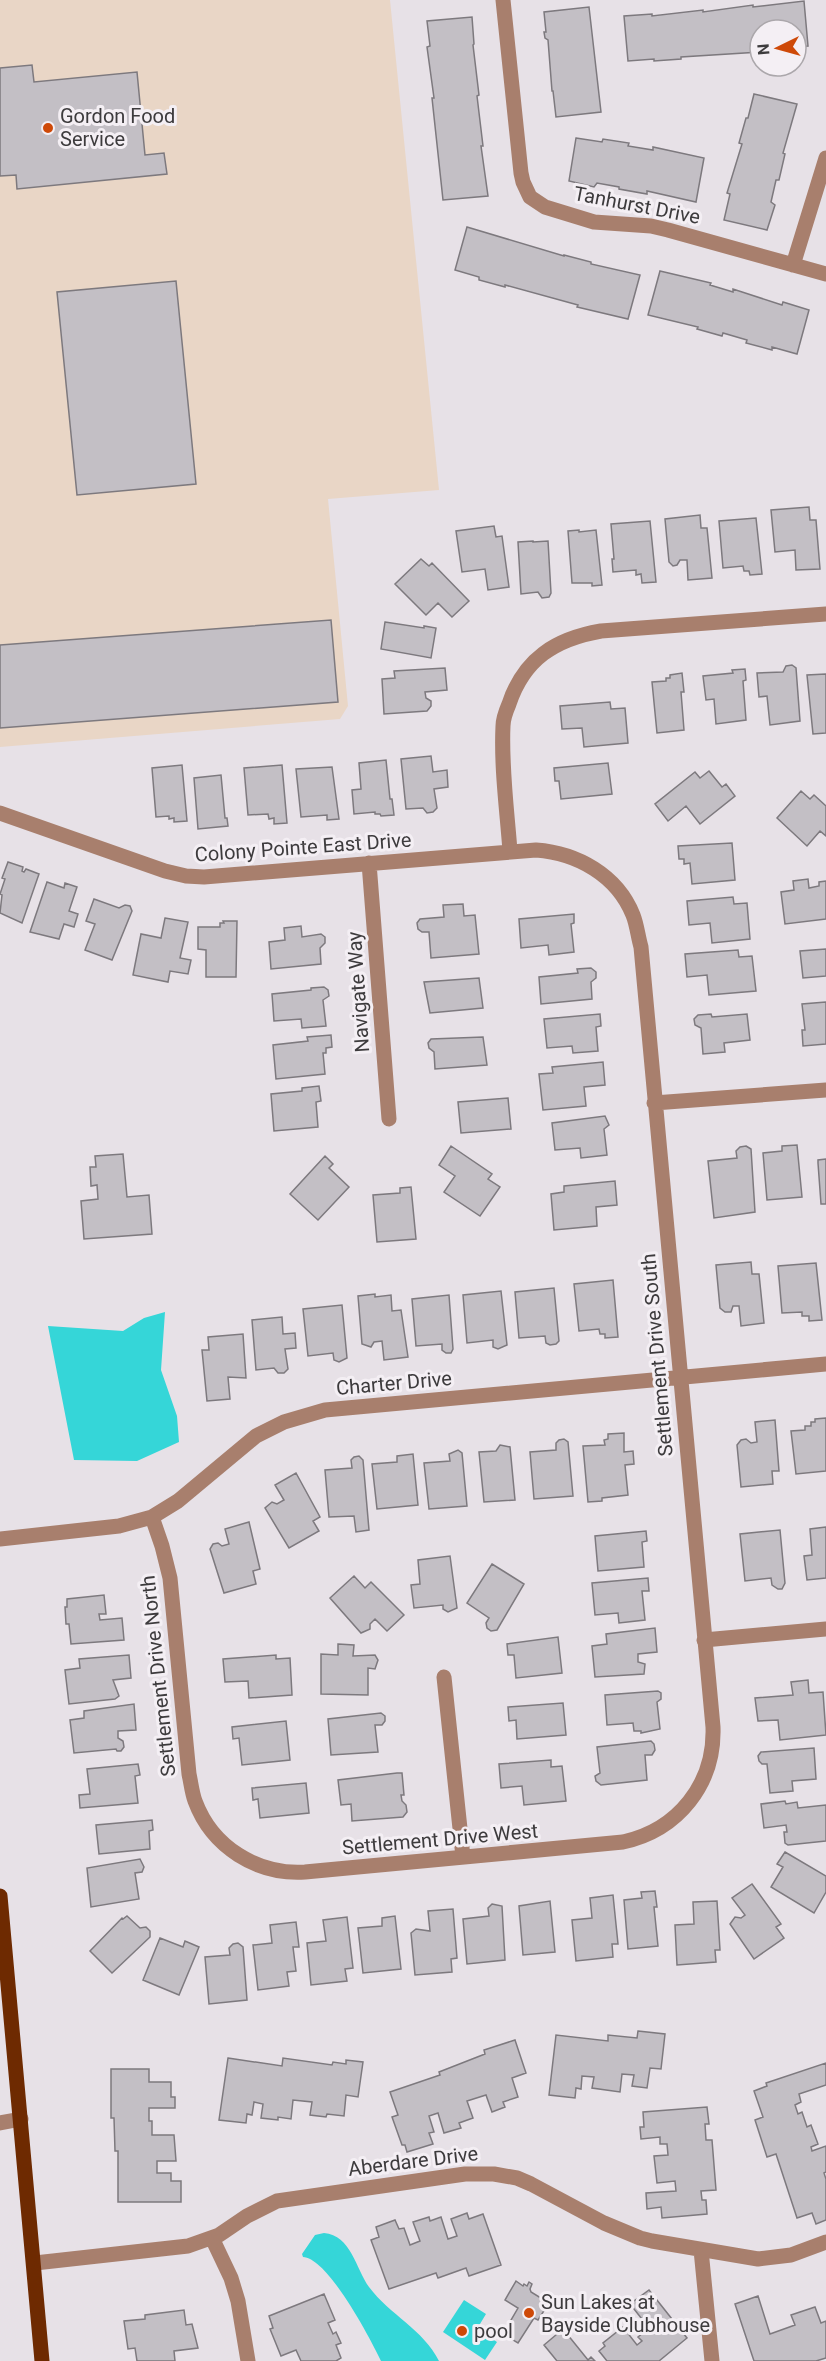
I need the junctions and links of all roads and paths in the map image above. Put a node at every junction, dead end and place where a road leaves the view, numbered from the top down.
1 (503, 0) edge
2 (826, 158) edge
3 (793, 265) junction
4 (826, 274) edge
5 (826, 614) edge
6 (0, 813) edge
7 (510, 851) junction
8 (369, 863) junction
9 (615, 890) joint
10 (826, 1090) edge
11 (654, 1103) junction
12 (389, 1119) dead end
13 (826, 1364) edge
14 (681, 1377) junction
15 (152, 1517) junction
16 (0, 1539) edge
17 (826, 1629) edge
18 (704, 1640) junction
19 (444, 1677) dead end
20 (680, 1814) joint
21 (210, 1829) joint
22 (463, 1857) junction
23 (0, 1896) edge
24 (21, 2119) junction
25 (0, 2123) edge
26 (212, 2238) junction
27 (826, 2242) edge
28 (701, 2250) junction
29 (34, 2263) junction
30 (42, 2361) edge
31 (248, 2361) edge
32 (711, 2361) edge

1 - 3 street, Tanhurst Drive
2 - 3 street
3 - 4 street, Tanhurst Drive
5 - 7 street
6 - 8 street, Colony Pointe East Drive
7 - 8 street, Colony Pointe East Drive
7 - 9 street, Colony Pointe East Drive
8 - 12 street, Navigate Way
9 - 11 street, Settlement Drive South
10 - 11 street
11 - 14 street, Settlement Drive South
13 - 14 street, Charter Drive
14 - 15 street, Charter Drive
14 - 18 street, Settlement Drive South
15 - 16 street, Charter Drive
15 - 21 street, Settlement Drive North
17 - 18 street
18 - 20 street, Settlement Drive South
19 - 22 street
20 - 22 street, Settlement Drive West
21 - 22 street, Settlement Drive West
23 - 24 main road
24 - 25 street
24 - 29 main road
26 - 28 street, Aberdare Drive
26 - 29 street, Aberdare Drive
26 - 31 street
27 - 28 street, Aberdare Drive
28 - 32 street
29 - 30 main road

